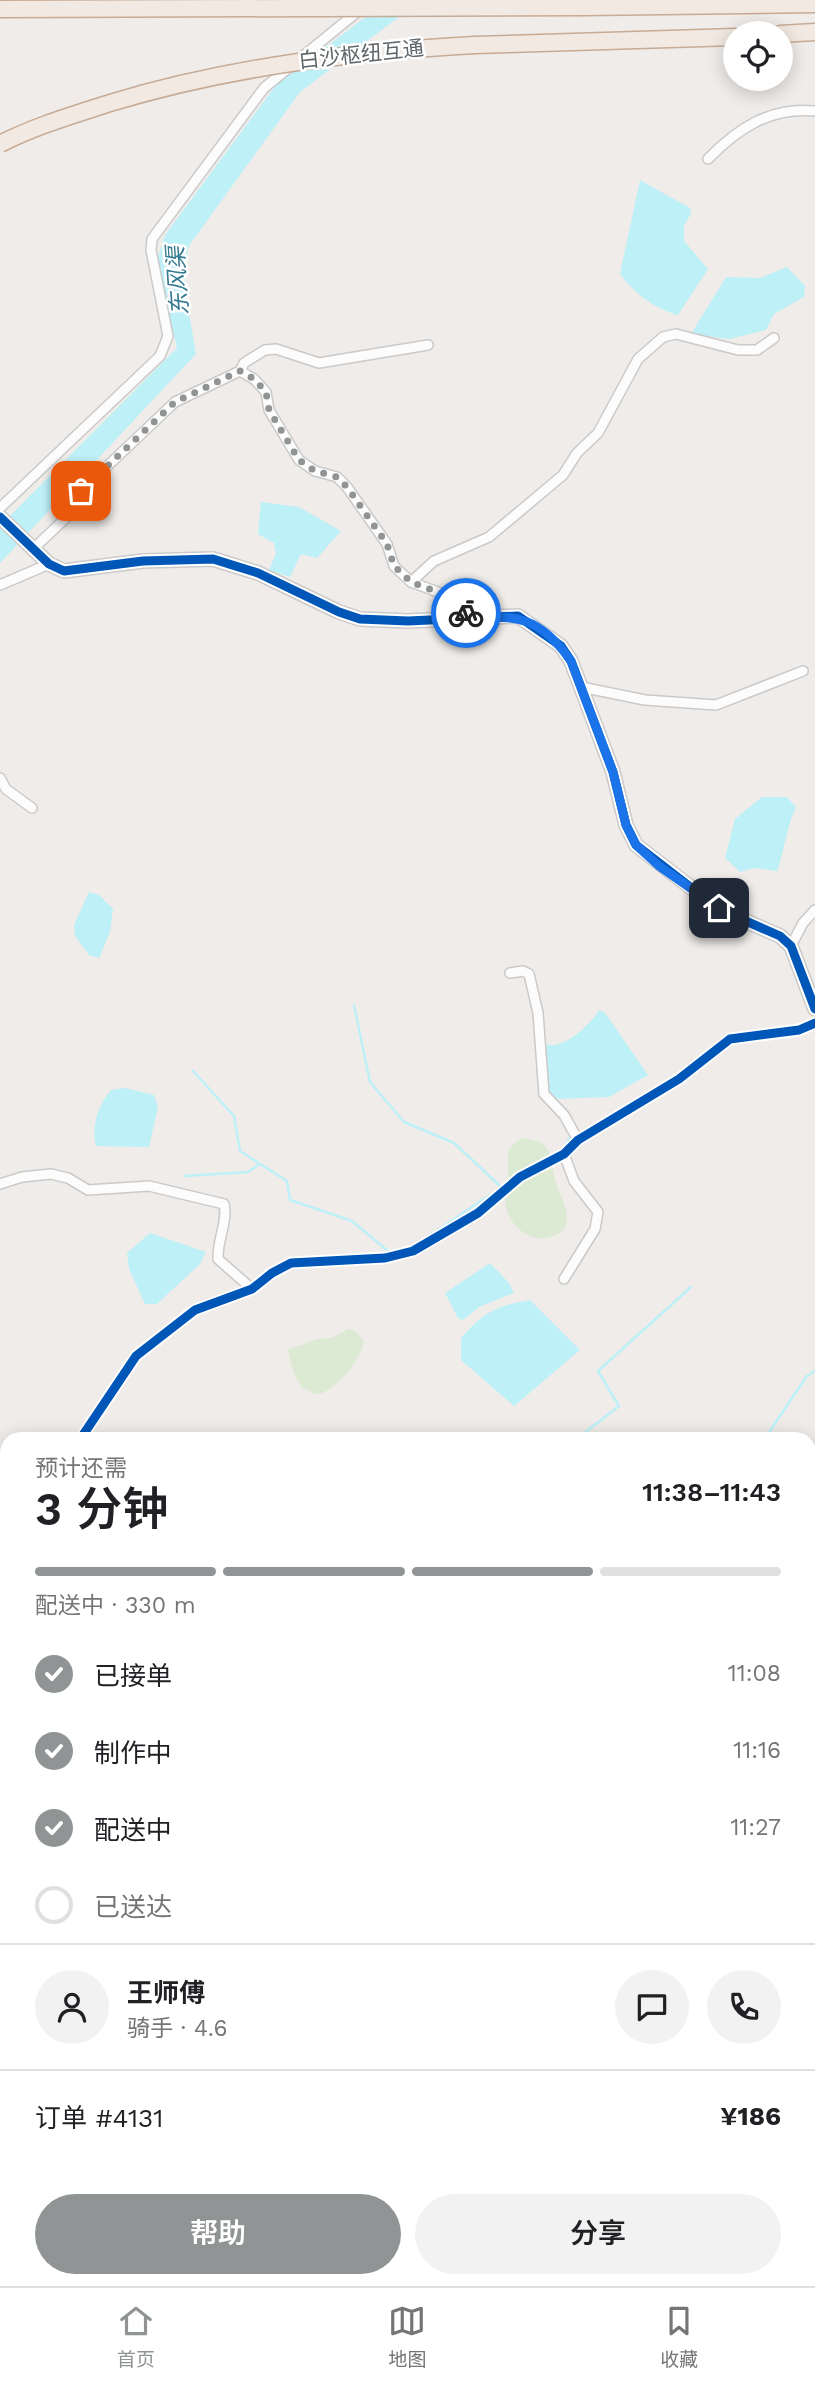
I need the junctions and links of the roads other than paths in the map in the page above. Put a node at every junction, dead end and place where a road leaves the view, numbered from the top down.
1 (372, 0) edge
2 (815, 4) edge
3 (0, 9) edge
4 (815, 32) edge
5 (793, 33) edge
6 (723, 37) edge
7 (815, 110) edge
8 (0, 145) edge
9 (708, 159) dead end
10 (774, 338) dead end
11 (428, 345) dead end
12 (240, 371) junction
13 (0, 508) edge
14 (0, 518) edge
15 (29, 545) junction
16 (49, 564) junction
17 (411, 582) junction
18 (0, 585) edge
19 (468, 619) junction
20 (803, 671) dead end
21 (581, 687) junction
22 (0, 778) edge
23 (32, 808) dead end
24 (815, 910) edge
25 (791, 946) junction
26 (509, 973) dead end
27 (815, 1010) edge
28 (815, 1023) edge
29 (578, 1140) junction
30 (564, 1154) junction
31 (0, 1184) edge
32 (564, 1279) dead end
33 (252, 1289) junction
34 (85, 1432) edge

1 - 13 street
2 - 3 highway, bridge
4 - 5 highway
6 - 8 highway, 白沙枢纽互通, bridge
7 - 9 street
10 - 17 street
11 - 12 street
12 - 15 street
12 - 17 street
14 - 15 street
15 - 16 street
16 - 18 street
16 - 19 street
17 - 19 street
19 - 21 street
20 - 21 street
21 - 25 street
22 - 23 street
24 - 25 street
25 - 27 street
26 - 29 street
28 - 29 street
29 - 30 street
30 - 32 street
30 - 33 street
31 - 33 street
33 - 34 street

